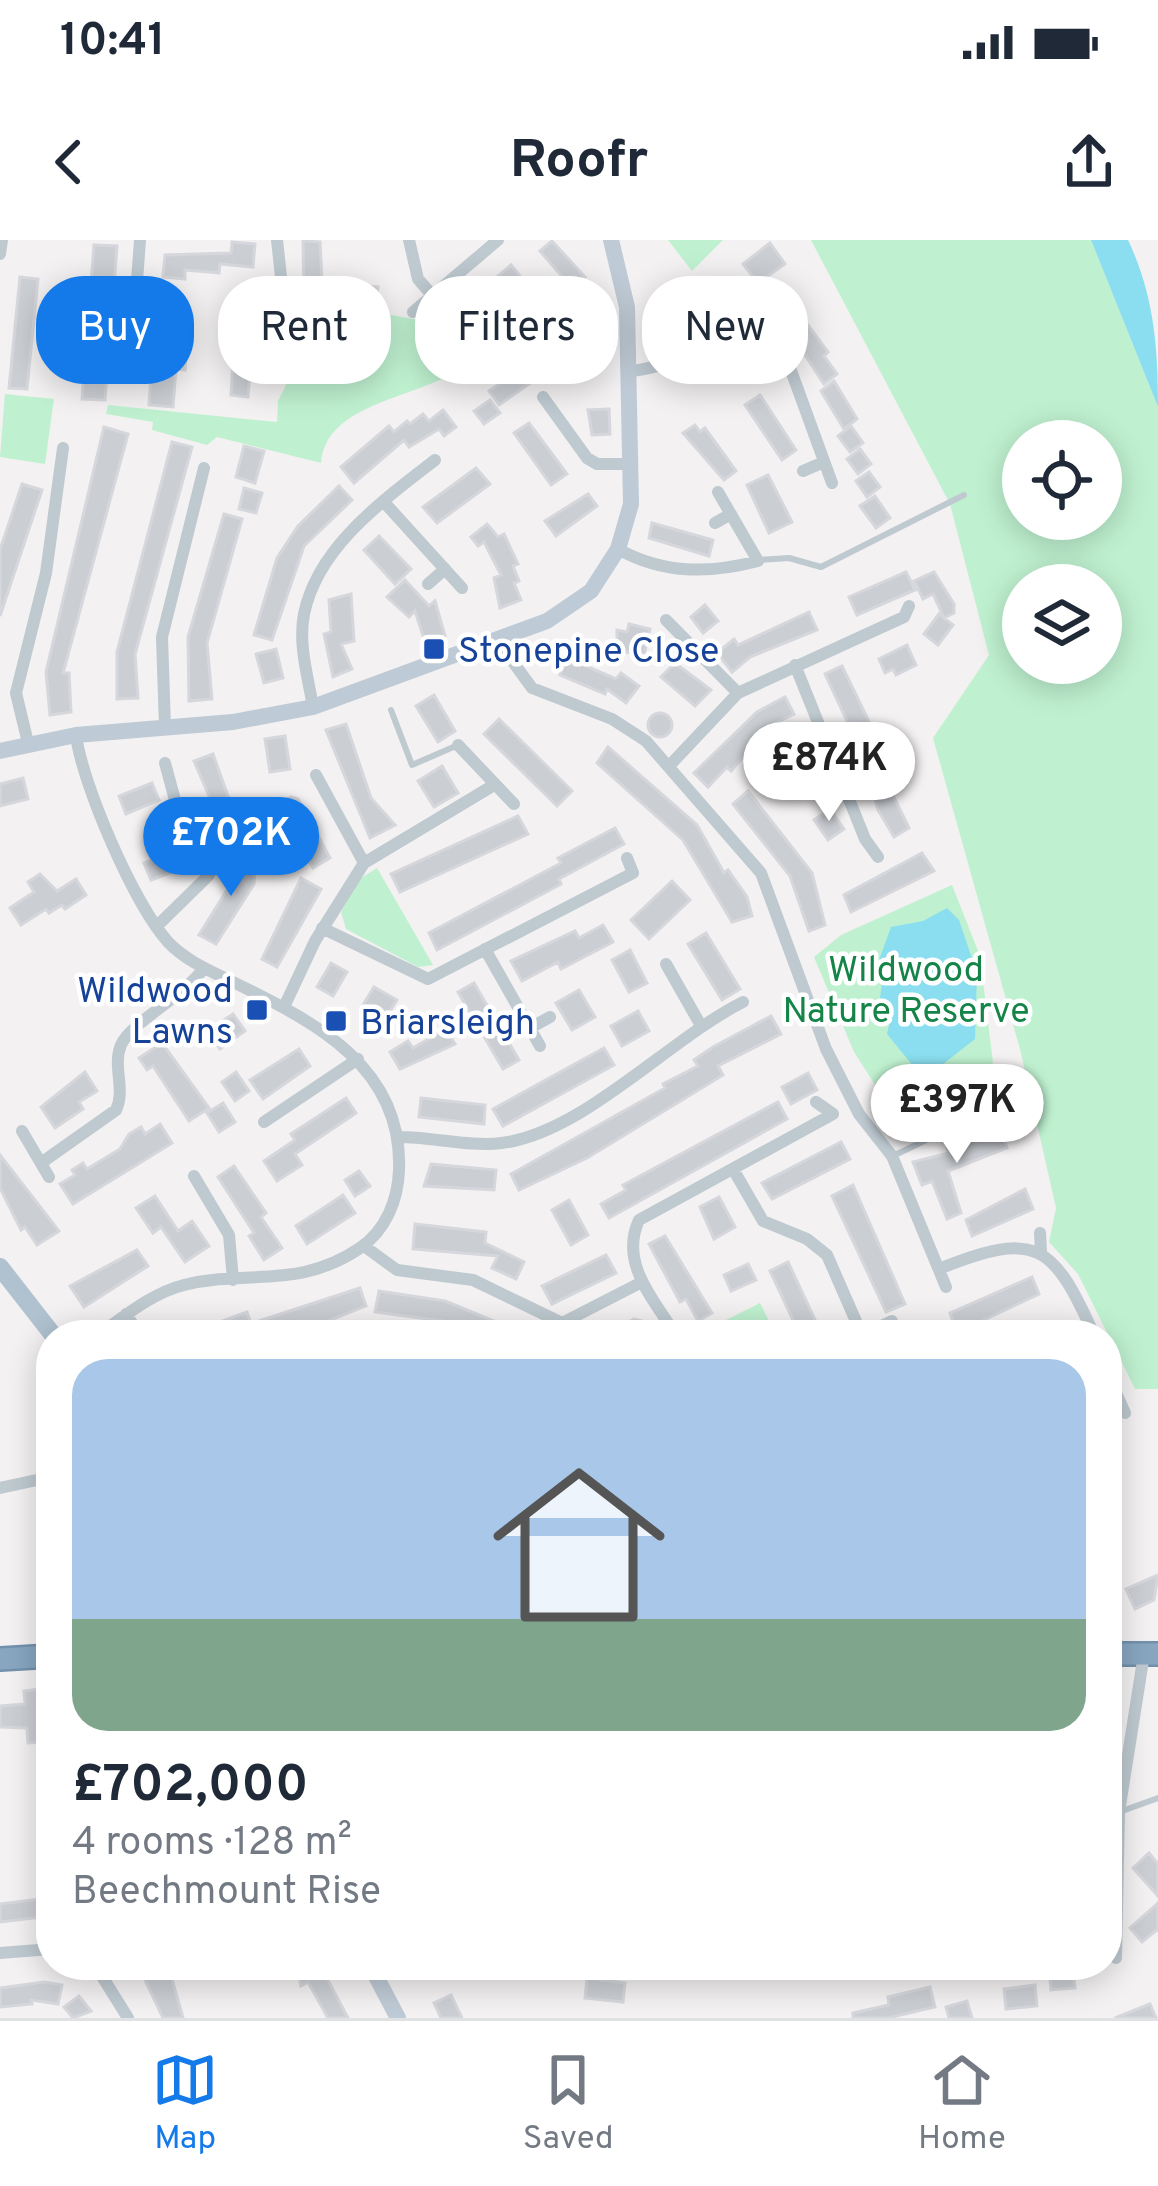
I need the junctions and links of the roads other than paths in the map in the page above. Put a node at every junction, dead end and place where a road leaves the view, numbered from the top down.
1 (2, 240) edge
2 (140, 240) edge
3 (277, 240) edge
4 (409, 240) edge
5 (498, 240) edge
6 (615, 241) edge
7 (0, 254) edge
8 (137, 276) edge
9 (281, 276) edge
10 (417, 276) edge
11 (455, 276) edge
12 (415, 309) edge
13 (412, 312) dead end
14 (630, 370) junction
15 (543, 397) dead end
16 (63, 448) dead end
17 (434, 460) dead end
18 (824, 462) junction
19 (631, 464) junction
20 (204, 467) dead end
21 (803, 471) dead end
22 (832, 482) dead end
23 (718, 491) dead end
24 (964, 495) dead end
25 (383, 501) junction
26 (731, 514) junction
27 (715, 524) dead end
28 (617, 549) junction
29 (758, 561) junction
30 (445, 568) junction
31 (428, 584) dead end
32 (462, 588) dead end
33 (908, 618) dead end
34 (666, 620) dead end
35 (497, 640) junction
36 (794, 665) junction
37 (738, 693) junction
38 (313, 707) junction
39 (391, 710) dead end
40 (165, 728) junction
41 (76, 735) junction
42 (28, 743) junction
43 (458, 745) joint
44 (0, 752) edge
45 (165, 763) dead end
46 (670, 766) junction
47 (316, 776) dead end
48 (494, 785) junction
49 (514, 804) dead end
50 (865, 839) junction
51 (849, 852) dead end
52 (878, 857) dead end
53 (627, 858) dead end
54 (364, 863) junction
55 (156, 926) junction
56 (322, 928) junction
57 (485, 949) junction
58 (666, 964) dead end
59 (204, 968) junction
60 (742, 1002) dead end
61 (284, 1007) junction
62 (550, 1017) dead end
63 (700, 1024) junction
64 (530, 1028) junction
65 (540, 1046) dead end
66 (358, 1059) junction
67 (816, 1102) dead end
68 (978, 1115) dead end
69 (264, 1122) dead end
70 (22, 1131) dead end
71 (399, 1137) junction
72 (892, 1156) junction
73 (41, 1163) junction
74 (733, 1168) junction
75 (49, 1177) dead end
76 (184, 1195) dead end
77 (1040, 1233) dead end
78 (364, 1246) junction
79 (1041, 1252) junction
80 (0, 1267) edge
81 (939, 1269) junction
82 (233, 1280) junction
83 (642, 1282) junction
84 (946, 1287) dead end
85 (126, 1314) junction
86 (41, 1320) edge
87 (118, 1320) edge
88 (130, 1320) edge
89 (556, 1320) edge
90 (568, 1320) edge
91 (666, 1320) edge
92 (855, 1320) edge
93 (1087, 1320) edge
94 (1122, 1409) edge
95 (1125, 1412) dead end
96 (36, 1480) edge
97 (5, 1485) edge
98 (1151, 1654) edge
99 (36, 1658) edge
100 (0, 1659) edge
101 (1122, 1793) edge
102 (1158, 1798) edge
103 (1122, 1811) edge
104 (36, 1950) edge
105 (0, 1953) edge
106 (104, 1980) edge
107 (378, 1980) edge
108 (128, 2018) edge
109 (398, 2018) edge

1 - 7 street
2 - 8 street
3 - 9 street
4 - 10 street
5 - 11 street
6 - 14 street
12 - 13 street
14 - 18 street
14 - 19 street
15 - 19 street
16 - 42 street
17 - 25 street
18 - 21 street
18 - 22 street
19 - 28 street
20 - 40 street
23 - 26 street
24 - 29 lane
25 - 30 street
25 - 38 street
26 - 27 street
26 - 29 street
28 - 29 street
28 - 35 street
30 - 31 street
30 - 32 street
33 - 36 street
34 - 37 street
35 - 38 street
35 - 46 street
36 - 37 street
36 - 50 street
37 - 46 street
38 - 40 street
39 - 43 lane
40 - 41 street
41 - 42 street
41 - 55 street
42 - 44 street
43 - 48 street
45 - 55 street
46 - 72 street
47 - 54 street
48 - 49 street
48 - 54 street
50 - 51 street
50 - 52 street
53 - 57 street
54 - 56 street
55 - 59 street
56 - 57 street
56 - 61 street
57 - 64 street
58 - 63 street
59 - 61 street
59 - 73 street
60 - 63 street
61 - 66 street
62 - 64 street
63 - 71 street
64 - 65 street
66 - 69 street
66 - 71 street
67 - 74 street
68 - 72 lane
70 - 73 street
71 - 78 street
72 - 81 street
73 - 75 street
74 - 83 street
74 - 92 street
76 - 82 street
77 - 79 street
78 - 82 street
78 - 89 street
79 - 81 street
79 - 93 street
80 - 86 main road
81 - 84 street
82 - 85 street
83 - 90 street
83 - 91 street
85 - 87 street
85 - 88 street
94 - 95 street
96 - 97 street
98 - 101 street
99 - 100 highway
102 - 103 lane
104 - 105 street
106 - 108 street
107 - 109 street

